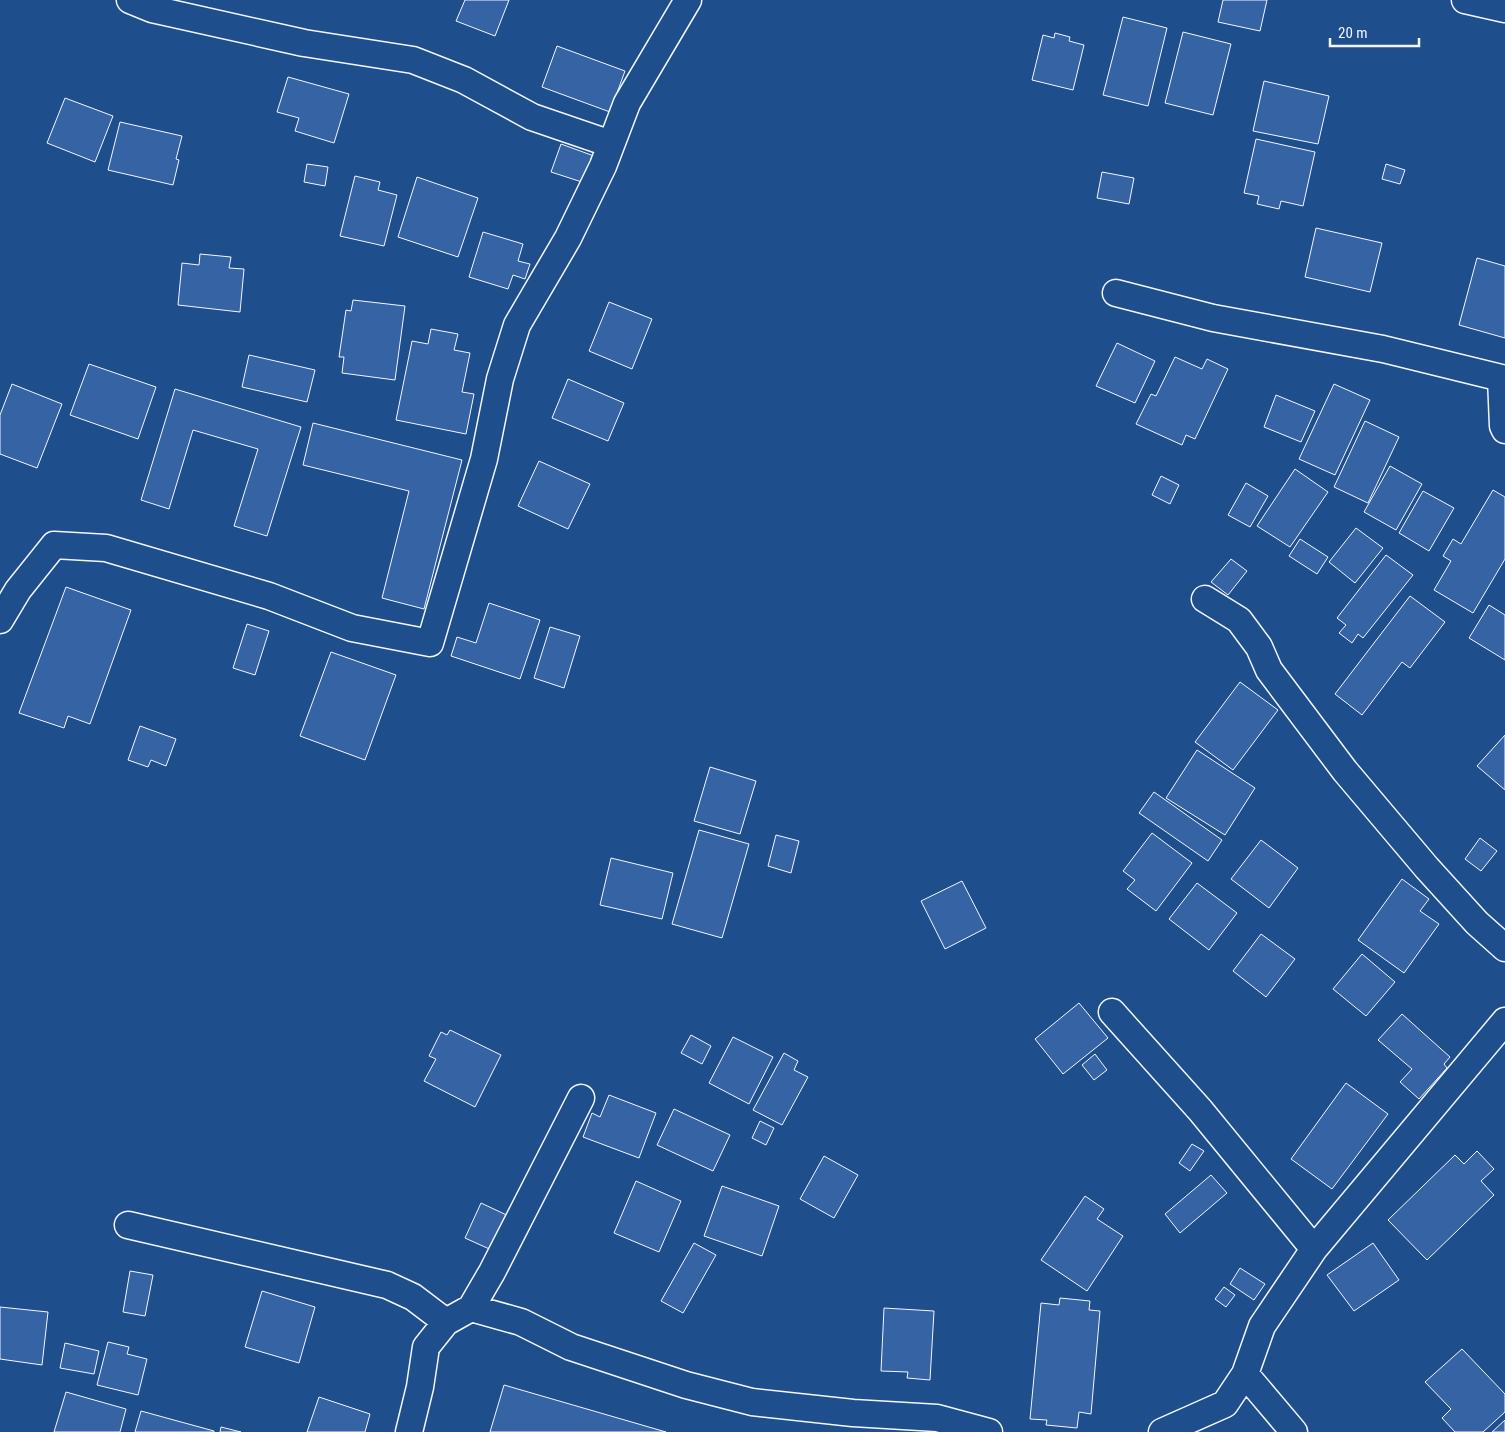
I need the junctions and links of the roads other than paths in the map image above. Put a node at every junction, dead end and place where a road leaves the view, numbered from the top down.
1 (130, 0) edge
2 (688, 0) edge
3 (1465, 0) edge
4 (1505, 9) edge
5 (611, 144) junction
6 (1116, 293) dead end
7 (1503, 378) edge
8 (1505, 430) edge
9 (1205, 600) dead end
10 (0, 620) edge
11 (1505, 948) edge
12 (1112, 1012) dead end
13 (1505, 1021) edge
14 (581, 1098) dead end
15 (128, 1225) dead end
16 (1314, 1249) junction
17 (471, 1308) junction
18 (446, 1322) junction
19 (1245, 1374) junction
20 (409, 1432) edge
21 (990, 1432) edge
22 (1162, 1432) edge
23 (1294, 1432) edge

1 - 5 street
2 - 5 street
3 - 4 street
5 - 10 street
6 - 7 street
7 - 8 street
9 - 11 street
12 - 16 street
13 - 16 street
14 - 17 street
15 - 18 street
16 - 19 street
17 - 18 street
17 - 21 street
18 - 20 street
19 - 22 street
19 - 23 street

